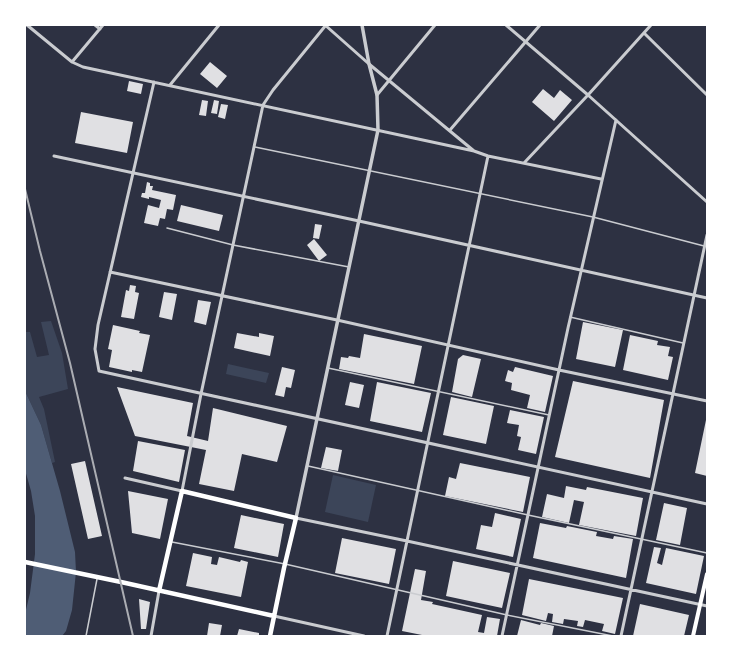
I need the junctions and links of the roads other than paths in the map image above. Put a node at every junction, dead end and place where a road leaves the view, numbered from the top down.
1 (27, 25) edge
2 (95, 25) edge
3 (104, 25) edge
4 (220, 25) edge
5 (326, 25) edge
6 (362, 25) edge
7 (435, 25) edge
8 (506, 25) edge
9 (540, 25) edge
10 (651, 25) edge
11 (100, 29) junction
12 (644, 33) junction
13 (526, 42) junction
14 (72, 62) junction
15 (369, 64) junction
16 (389, 80) junction
17 (154, 82) junction
18 (170, 85) junction
19 (377, 94) junction
20 (588, 95) junction
21 (707, 95) edge
22 (263, 105) junction
23 (616, 120) junction
24 (378, 130) junction
25 (450, 130) junction
26 (254, 147) junction
27 (474, 151) junction
28 (54, 156) dead end
29 (488, 156) junction
30 (524, 163) junction
31 (370, 170) junction
32 (133, 173) junction
33 (601, 180) junction
34 (480, 194) junction
35 (244, 197) junction
36 (707, 202) edge
37 (593, 217) junction
38 (359, 221) junction
39 (167, 228) dead end
40 (707, 235) edge
41 (233, 245) junction
42 (469, 246) junction
43 (704, 246) junction
44 (349, 268) junction
45 (580, 270) junction
46 (110, 272) junction
47 (693, 295) junction
48 (222, 296) junction
49 (707, 298) edge
50 (570, 317) junction
51 (337, 320) junction
52 (683, 343) junction
53 (447, 345) junction
54 (328, 368) junction
55 (559, 370) junction
56 (438, 391) junction
57 (673, 393) junction
58 (201, 394) junction
59 (707, 401) edge
60 (550, 416) junction
61 (317, 419) junction
62 (427, 442) junction
63 (307, 466) junction
64 (539, 468) junction
65 (125, 478) dead end
66 (182, 491) junction
67 (418, 491) junction
68 (651, 492) junction
69 (707, 504) edge
70 (528, 516) junction
71 (296, 518) junction
72 (642, 539) junction
73 (170, 541) junction
74 (407, 541) junction
75 (707, 553) edge
76 (25, 562) edge
77 (285, 564) junction
78 (518, 564) junction
79 (707, 574) edge
80 (97, 577) junction
81 (396, 588) junction
82 (631, 590) junction
83 (159, 591) junction
84 (701, 604) junction
85 (707, 606) edge
86 (507, 614) junction
87 (274, 616) junction
88 (86, 636) edge
89 (151, 636) edge
90 (270, 636) edge
91 (364, 636) edge
92 (387, 636) edge
93 (502, 636) edge
94 (613, 636) edge
95 (621, 636) edge
96 (693, 636) edge

1 - 14 street
2 - 11 street
3 - 11 street
4 - 18 street
5 - 15 street
5 - 22 street
6 - 15 street
7 - 16 street
8 - 13 street
9 - 13 street
10 - 12 street
11 - 14 street
12 - 20 street
12 - 21 street
13 - 20 street
13 - 25 street
14 - 17 street
15 - 16 street
15 - 19 street
16 - 19 street
16 - 25 street
17 - 18 street
17 - 32 street
18 - 22 street
19 - 24 street
20 - 23 street
20 - 30 street
22 - 24 street
22 - 26 street
23 - 33 street
23 - 36 street
24 - 27 street
24 - 31 street
25 - 27 street
26 - 31 lane
26 - 35 street
27 - 29 street
28 - 32 street
29 - 30 street
29 - 34 street
30 - 33 street
31 - 34 lane
31 - 38 street
32 - 35 street
32 - 46 street
33 - 37 street
34 - 37 lane
34 - 42 street
35 - 38 street
35 - 41 street
37 - 43 lane
37 - 45 street
38 - 42 street
38 - 44 street
39 - 41 lane
40 - 43 street
41 - 44 lane
41 - 48 street
42 - 45 street
42 - 53 street
43 - 47 street
44 - 51 street
45 - 47 street
45 - 50 street
46 - 48 street
46 - 58 street
47 - 49 street
47 - 52 street
48 - 51 street
48 - 58 street
50 - 52 lane
50 - 55 street
51 - 53 street
51 - 54 street
52 - 57 street
53 - 55 street
53 - 56 street
54 - 56 lane
54 - 61 street
55 - 57 street
55 - 60 street
56 - 60 lane
56 - 62 street
57 - 59 street
57 - 68 street
58 - 61 street
58 - 66 street
60 - 64 street
61 - 62 street
61 - 63 street
62 - 64 street
62 - 67 street
63 - 67 lane
63 - 71 street
64 - 68 street
64 - 70 street
65 - 66 street
66 - 71 main road
66 - 73 main road
67 - 70 lane
67 - 74 street
68 - 69 street
68 - 72 street
70 - 72 lane
70 - 78 street
71 - 74 street
71 - 77 main road
72 - 75 lane
72 - 82 street
73 - 77 lane
73 - 83 main road
74 - 78 street
74 - 81 street
76 - 80 main road
77 - 81 lane
77 - 87 main road
78 - 82 street
78 - 86 street
79 - 84 main road
80 - 83 main road
80 - 88 lane
81 - 86 lane
81 - 92 street
82 - 84 street
82 - 95 street
83 - 87 main road
83 - 89 street
84 - 85 street
84 - 96 main road
86 - 93 street
86 - 94 lane
87 - 90 main road
87 - 91 street

